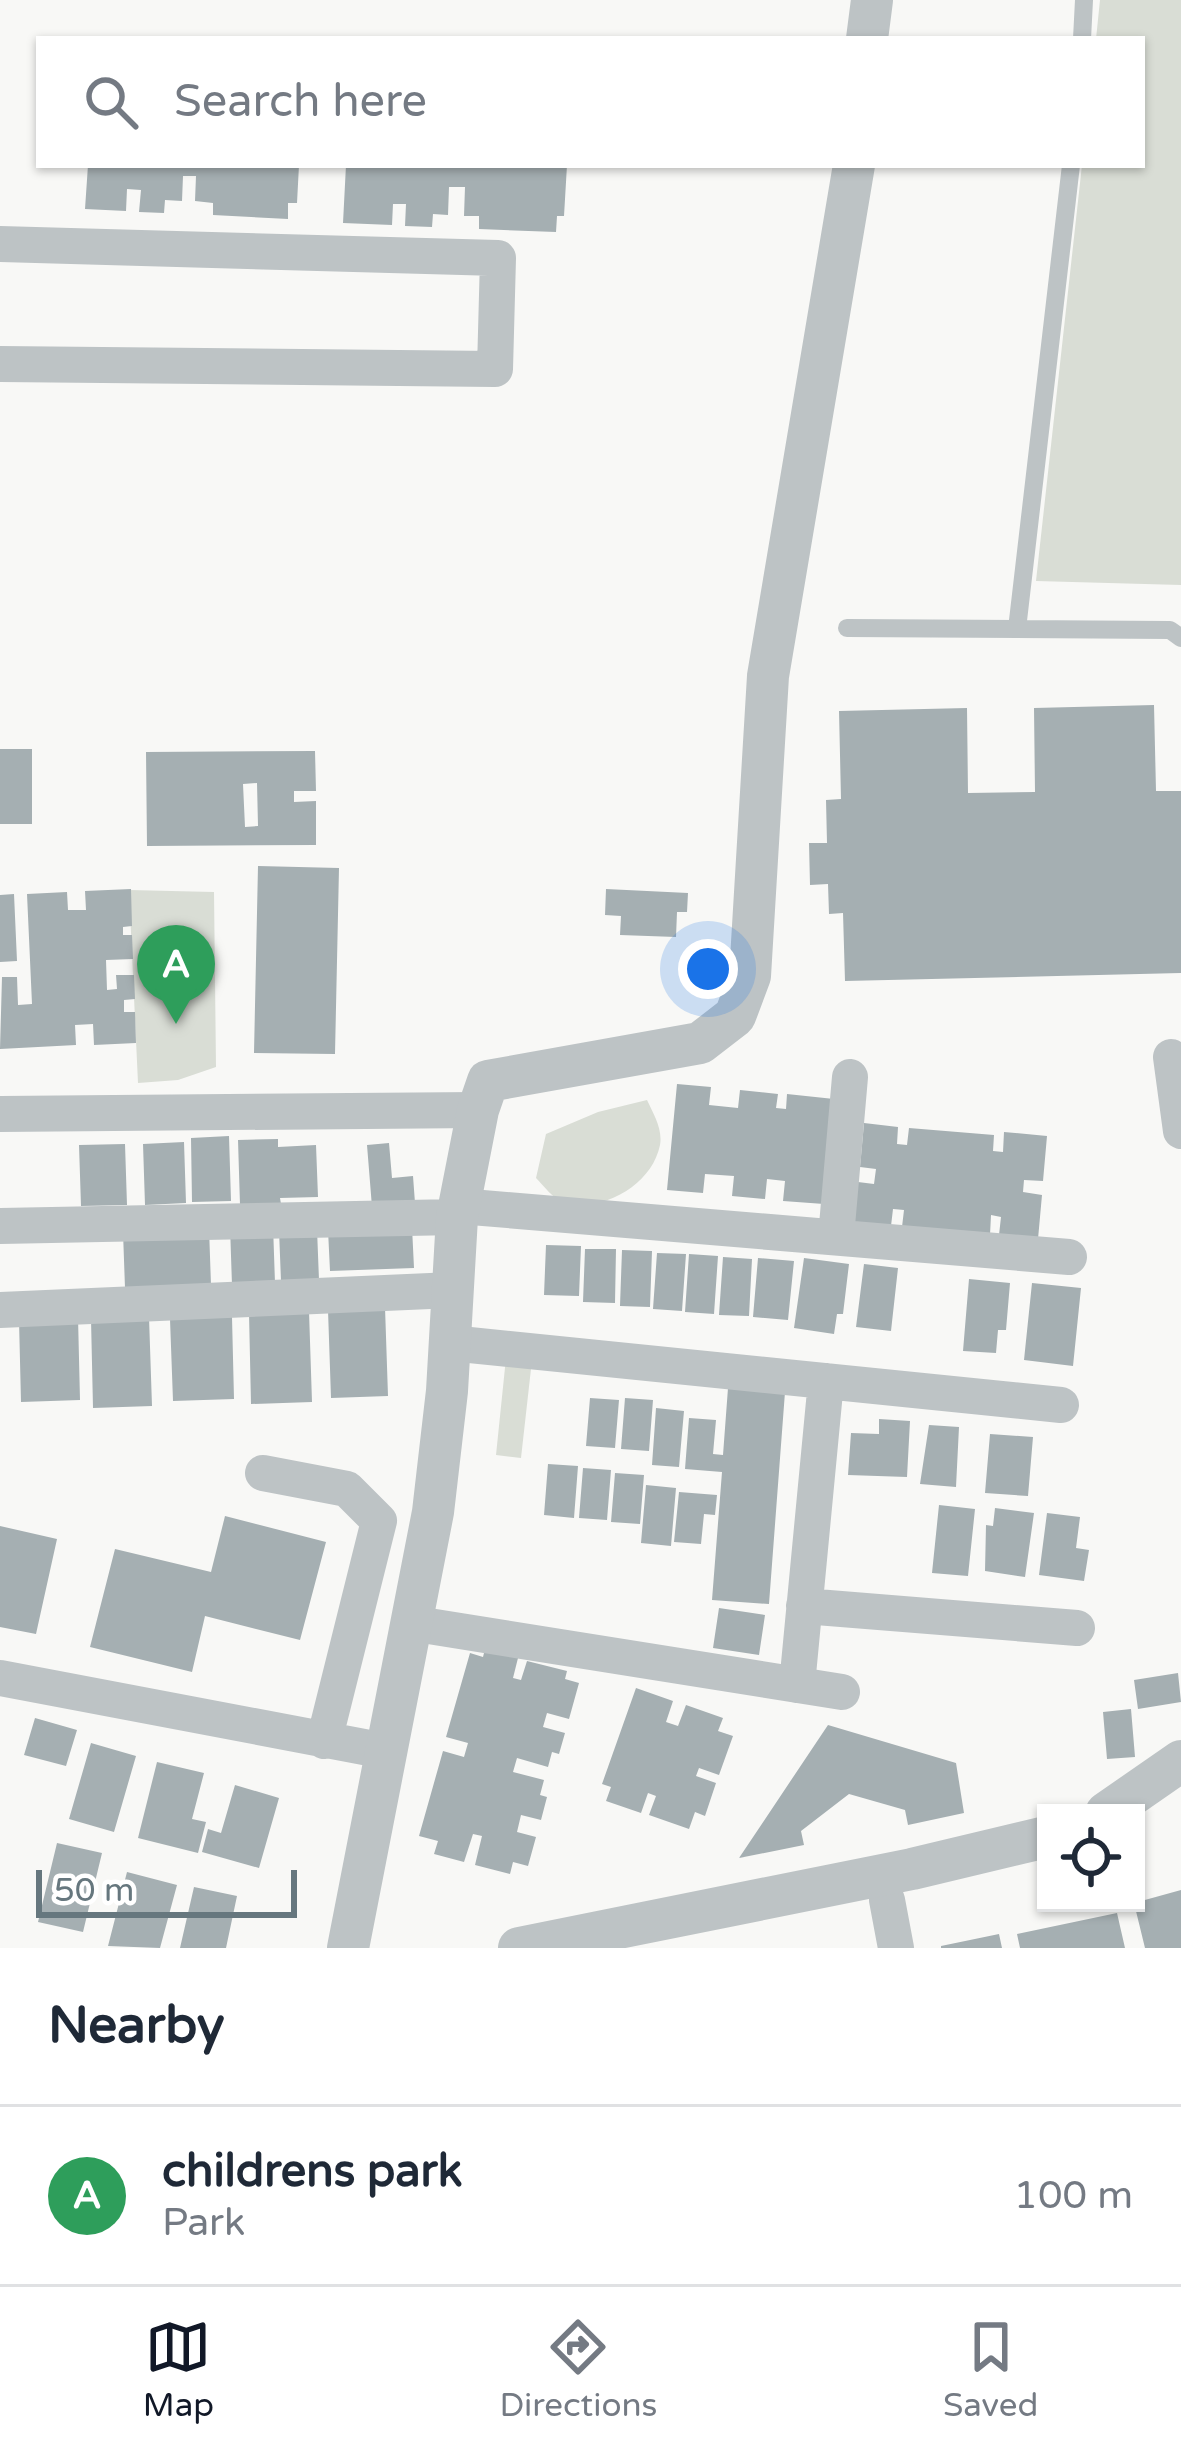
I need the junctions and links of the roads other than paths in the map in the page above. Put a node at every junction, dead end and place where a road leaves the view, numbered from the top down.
1 (872, 0) edge
2 (1084, 0) edge
3 (867, 36) edge
4 (1082, 36) edge
5 (853, 168) edge
6 (1071, 168) edge
7 (0, 244) edge
8 (0, 364) edge
9 (847, 628) dead end
10 (1017, 628) junction
11 (1181, 638) edge
12 (1171, 1057) dead end
13 (850, 1077) dead end
14 (478, 1110) junction
15 (0, 1114) edge
16 (1181, 1132) edge
17 (458, 1212) junction
18 (0, 1226) edge
19 (836, 1237) junction
20 (1069, 1257) dead end
21 (453, 1290) junction
22 (0, 1310) edge
23 (450, 1343) junction
24 (826, 1381) junction
25 (1061, 1405) dead end
26 (263, 1473) dead end
27 (804, 1606) junction
28 (410, 1623) junction
29 (1077, 1628) dead end
30 (0, 1678) edge
31 (797, 1685) junction
32 (842, 1692) dead end
33 (324, 1741) junction
34 (386, 1750) junction
35 (1181, 1761) edge
36 (1181, 1792) edge
37 (1119, 1804) edge
38 (1145, 1817) edge
39 (1037, 1839) edge
40 (1037, 1865) edge
41 (887, 1900) junction
42 (348, 1948) edge
43 (519, 1948) edge
44 (654, 1948) edge
45 (896, 1948) edge

1 - 3 street
2 - 4 lane
5 - 14 street
6 - 10 lane
7 - 8 street
9 - 10 lane
10 - 11 lane
12 - 16 street
13 - 19 street
14 - 15 street
14 - 17 street
17 - 18 street
17 - 19 street
17 - 21 street
19 - 20 street
21 - 22 street
21 - 23 street
23 - 24 street
23 - 28 street
24 - 25 street
24 - 27 street
26 - 33 street
27 - 29 street
27 - 31 street
28 - 31 street
28 - 34 street
30 - 33 street
31 - 32 street
33 - 34 street
34 - 42 street
35 - 37 street
36 - 38 street
39 - 43 street
40 - 41 street
41 - 44 street
41 - 45 street

